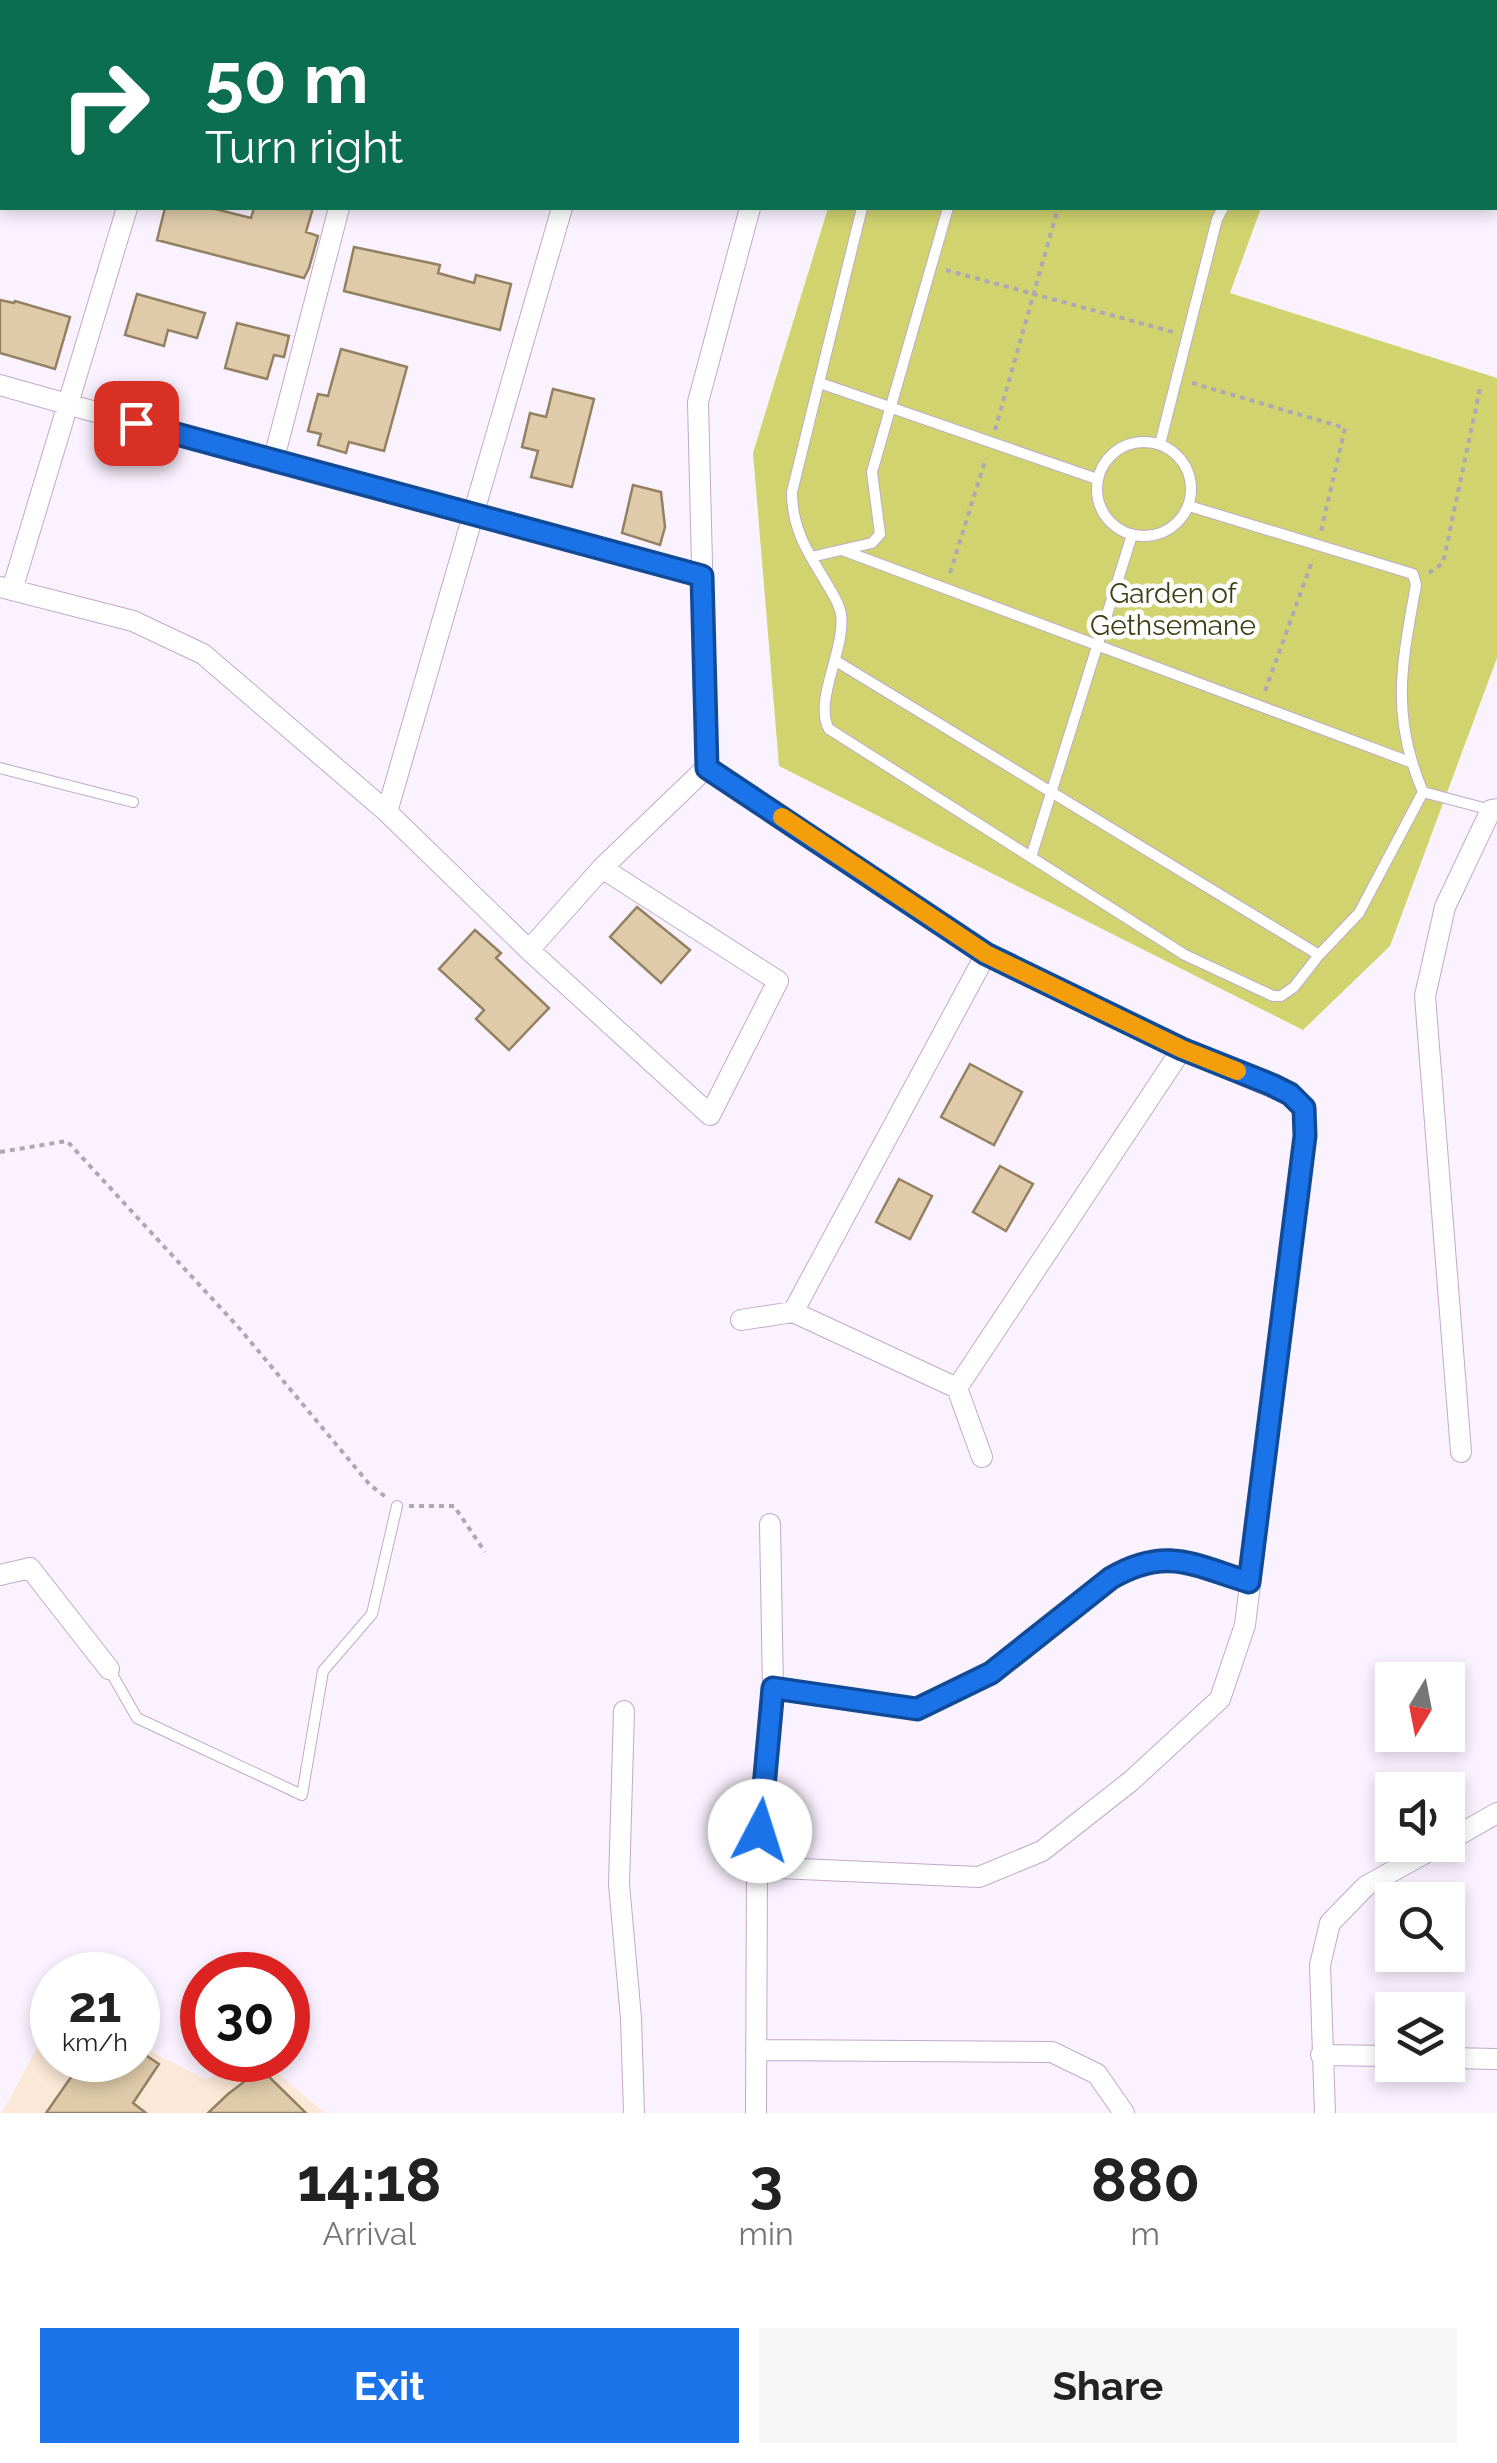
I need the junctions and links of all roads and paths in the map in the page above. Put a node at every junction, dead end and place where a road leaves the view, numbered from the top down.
1 (126, 210) edge
2 (339, 210) edge
3 (561, 210) edge
4 (749, 210) edge
5 (862, 210) edge
6 (947, 210) edge
7 (1057, 210) edge
8 (1219, 212) edge
9 (933, 266) junction
10 (1034, 294) junction
11 (1187, 336) junction
12 (1176, 378) junction
13 (820, 383) junction
14 (1480, 384) dead end
15 (0, 385) edge
16 (68, 403) junction
17 (892, 408) junction
18 (991, 442) junction
19 (1160, 444) junction
20 (273, 462) junction
21 (1097, 479) junction
22 (1189, 506) junction
23 (473, 516) junction
24 (1132, 535) junction
25 (1318, 543) junction
26 (842, 550) junction
27 (810, 557) junction
28 (702, 576) junction
29 (1416, 579) junction
30 (946, 587) junction
31 (6, 588) edge
32 (1098, 643) junction
33 (836, 661) junction
34 (1260, 705) junction
35 (1410, 762) junction
36 (0, 768) edge
37 (707, 768) junction
38 (1051, 792) junction
39 (1423, 792) junction
40 (133, 802) dead end
41 (1494, 809) edge
42 (388, 812) junction
43 (1031, 856) junction
44 (602, 868) junction
45 (529, 950) junction
46 (986, 954) junction
47 (1319, 955) junction
48 (1182, 1049) junction
49 (0, 1152) edge
50 (793, 1312) junction
51 (741, 1320) dead end
52 (957, 1388) junction
53 (1461, 1452) dead end
54 (982, 1457) dead end
55 (397, 1506) junction
56 (770, 1524) dead end
57 (485, 1552) dead end
58 (0, 1575) edge
59 (1249, 1582) junction
60 (109, 1669) joint
61 (773, 1688) junction
62 (624, 1712) dead end
63 (1497, 1814) edge
64 (1465, 1832) edge
65 (1409, 1862) edge
66 (757, 1867) junction
67 (756, 2050) junction
68 (1321, 2055) junction
69 (1375, 2056) edge
70 (1465, 2058) edge
71 (1497, 2059) edge
72 (634, 2113) edge
73 (756, 2113) edge
74 (1124, 2113) edge
75 (1325, 2113) edge

1 - 16 street
2 - 20 street
3 - 23 street
4 - 28 street
5 - 13 lane
6 - 9 lane
7 - 10 path
8 - 11 lane
9 - 10 path
9 - 17 lane
10 - 11 path
10 - 18 path
11 - 12 lane
12 - 19 lane
12 - 25 path
13 - 17 lane
13 - 27 lane
14 - 29 path
15 - 16 street
16 - 20 street
16 - 31 street
17 - 18 lane
17 - 26 lane
18 - 21 lane
18 - 30 path
19 - 21 lane
19 - 22 lane
20 - 23 street
21 - 24 lane
22 - 24 lane
22 - 25 lane
23 - 28 street
23 - 42 street
24 - 32 lane
25 - 29 lane
25 - 34 path
26 - 27 lane
26 - 30 lane
27 - 33 lane
28 - 37 street
29 - 35 lane
30 - 32 lane
31 - 42 street
32 - 34 lane
32 - 38 lane
33 - 38 lane
33 - 43 lane
34 - 35 lane
35 - 39 lane
36 - 40 lane
37 - 44 street
37 - 46 street
38 - 43 lane
38 - 47 lane
39 - 41 lane
39 - 47 lane
41 - 53 street
42 - 45 street
43 - 47 lane
44 - 45 street
44 - 45 street
46 - 48 street
46 - 50 street
48 - 52 street
48 - 59 street
49 - 55 path
50 - 51 street
50 - 52 street
52 - 54 street
55 - 57 path
55 - 60 lane
56 - 61 street
58 - 60 street
59 - 61 street
59 - 66 street
61 - 66 street
62 - 72 street
63 - 64 street
65 - 68 street
66 - 67 street
67 - 73 street
67 - 74 street
68 - 69 street
68 - 75 street
70 - 71 street

